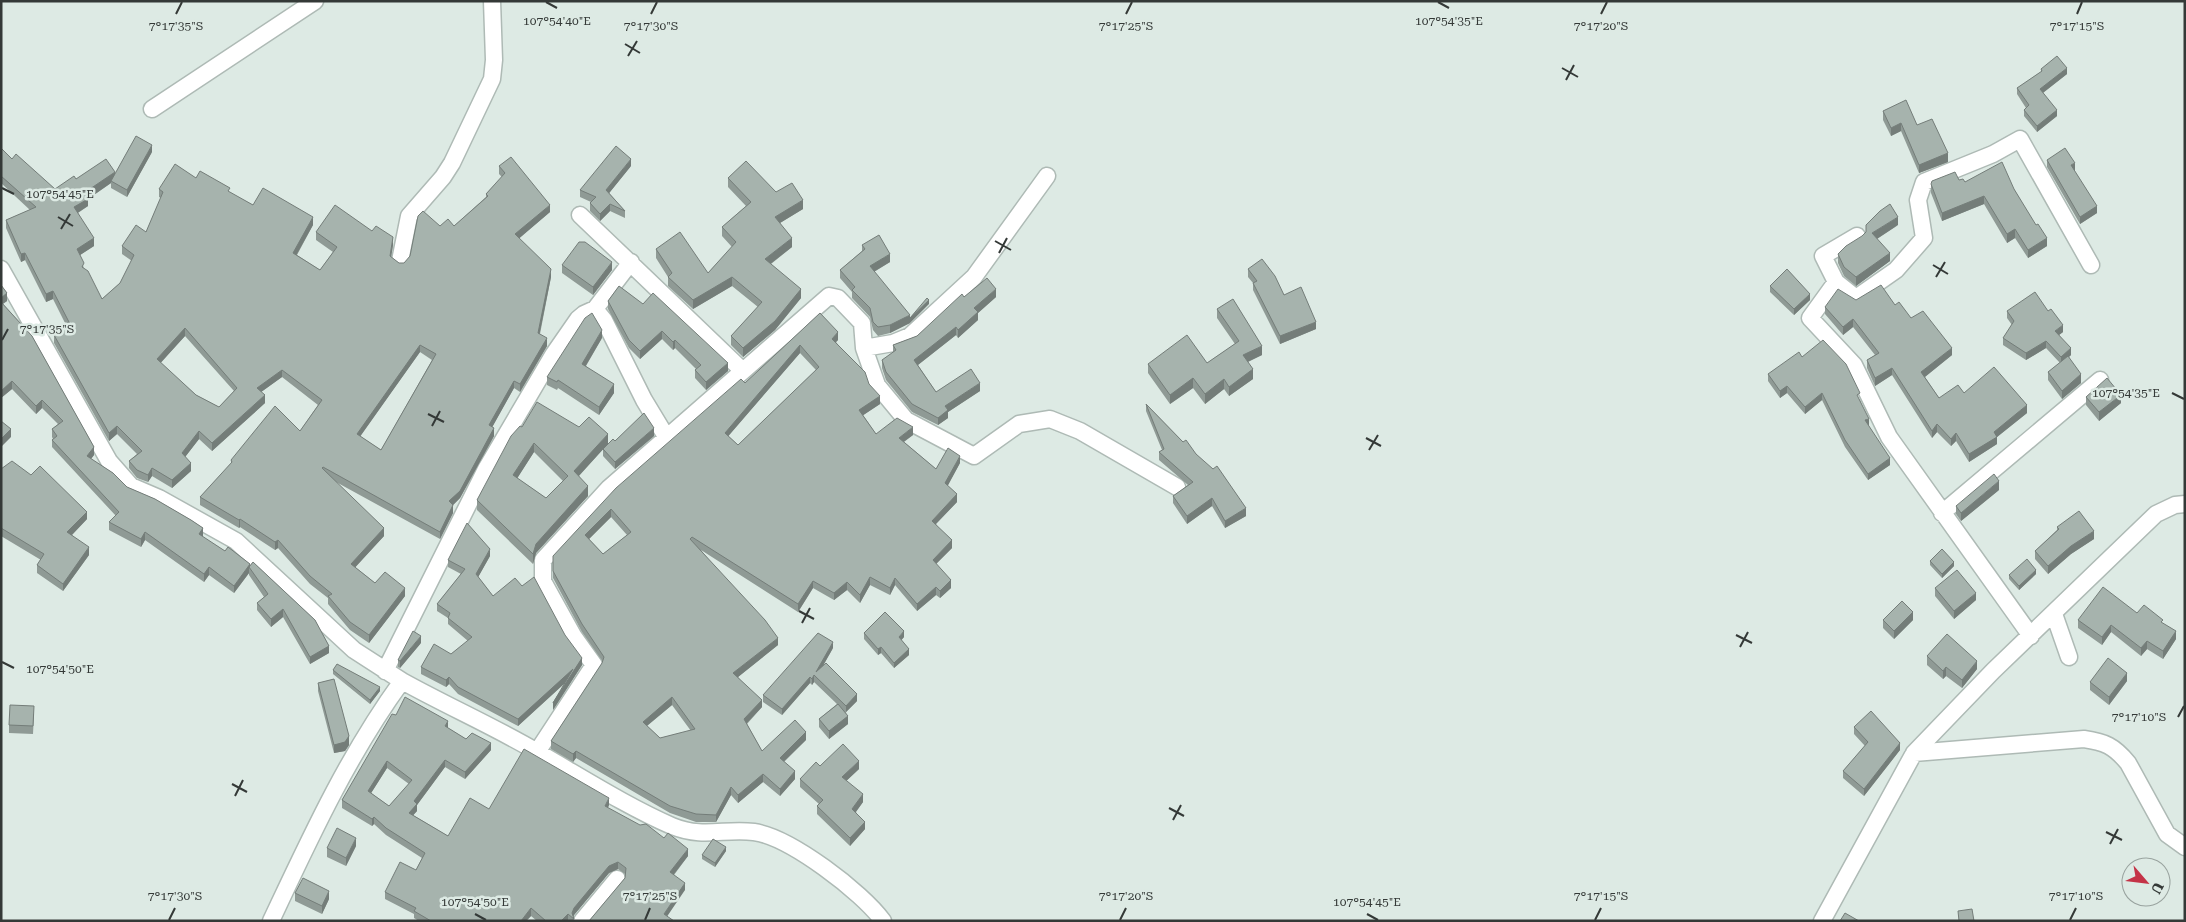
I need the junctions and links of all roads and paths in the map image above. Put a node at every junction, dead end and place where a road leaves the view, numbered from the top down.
1 (315, 1) edge
2 (492, 1) edge
3 (152, 109) dead end
4 (1047, 176) dead end
5 (580, 215) dead end
6 (1857, 236) dead end
7 (400, 262) edge
8 (631, 262) junction
9 (2091, 265) dead end
10 (1, 269) edge
11 (1836, 282) junction
12 (596, 309) junction
13 (864, 348) junction
14 (743, 371) junction
15 (2100, 380) dead end
16 (668, 438) junction
17 (1177, 487) dead end
18 (2185, 504) edge
19 (1942, 512) junction
20 (2054, 614) junction
21 (2032, 636) junction
22 (2069, 657) dead end
23 (385, 671) junction
24 (402, 681) junction
25 (537, 752) junction
26 (1914, 753) junction
27 (2185, 847) edge
28 (617, 879) dead end
29 (271, 921) edge
30 (582, 921) edge
31 (883, 921) edge
32 (1822, 921) edge

1 - 3 street
2 - 7 street
4 - 13 street
5 - 8 street
6 - 11 street
8 - 12 street
8 - 14 street
9 - 11 street
10 - 23 street
11 - 19 street
12 - 16 street
12 - 23 street
13 - 14 street
13 - 17 street
14 - 16 street
15 - 19 street
16 - 25 street
18 - 20 street
19 - 21 street
20 - 21 street
20 - 22 street
21 - 26 street
23 - 24 street
24 - 25 street
24 - 29 street
25 - 31 street
26 - 27 street
26 - 32 street
28 - 30 street

